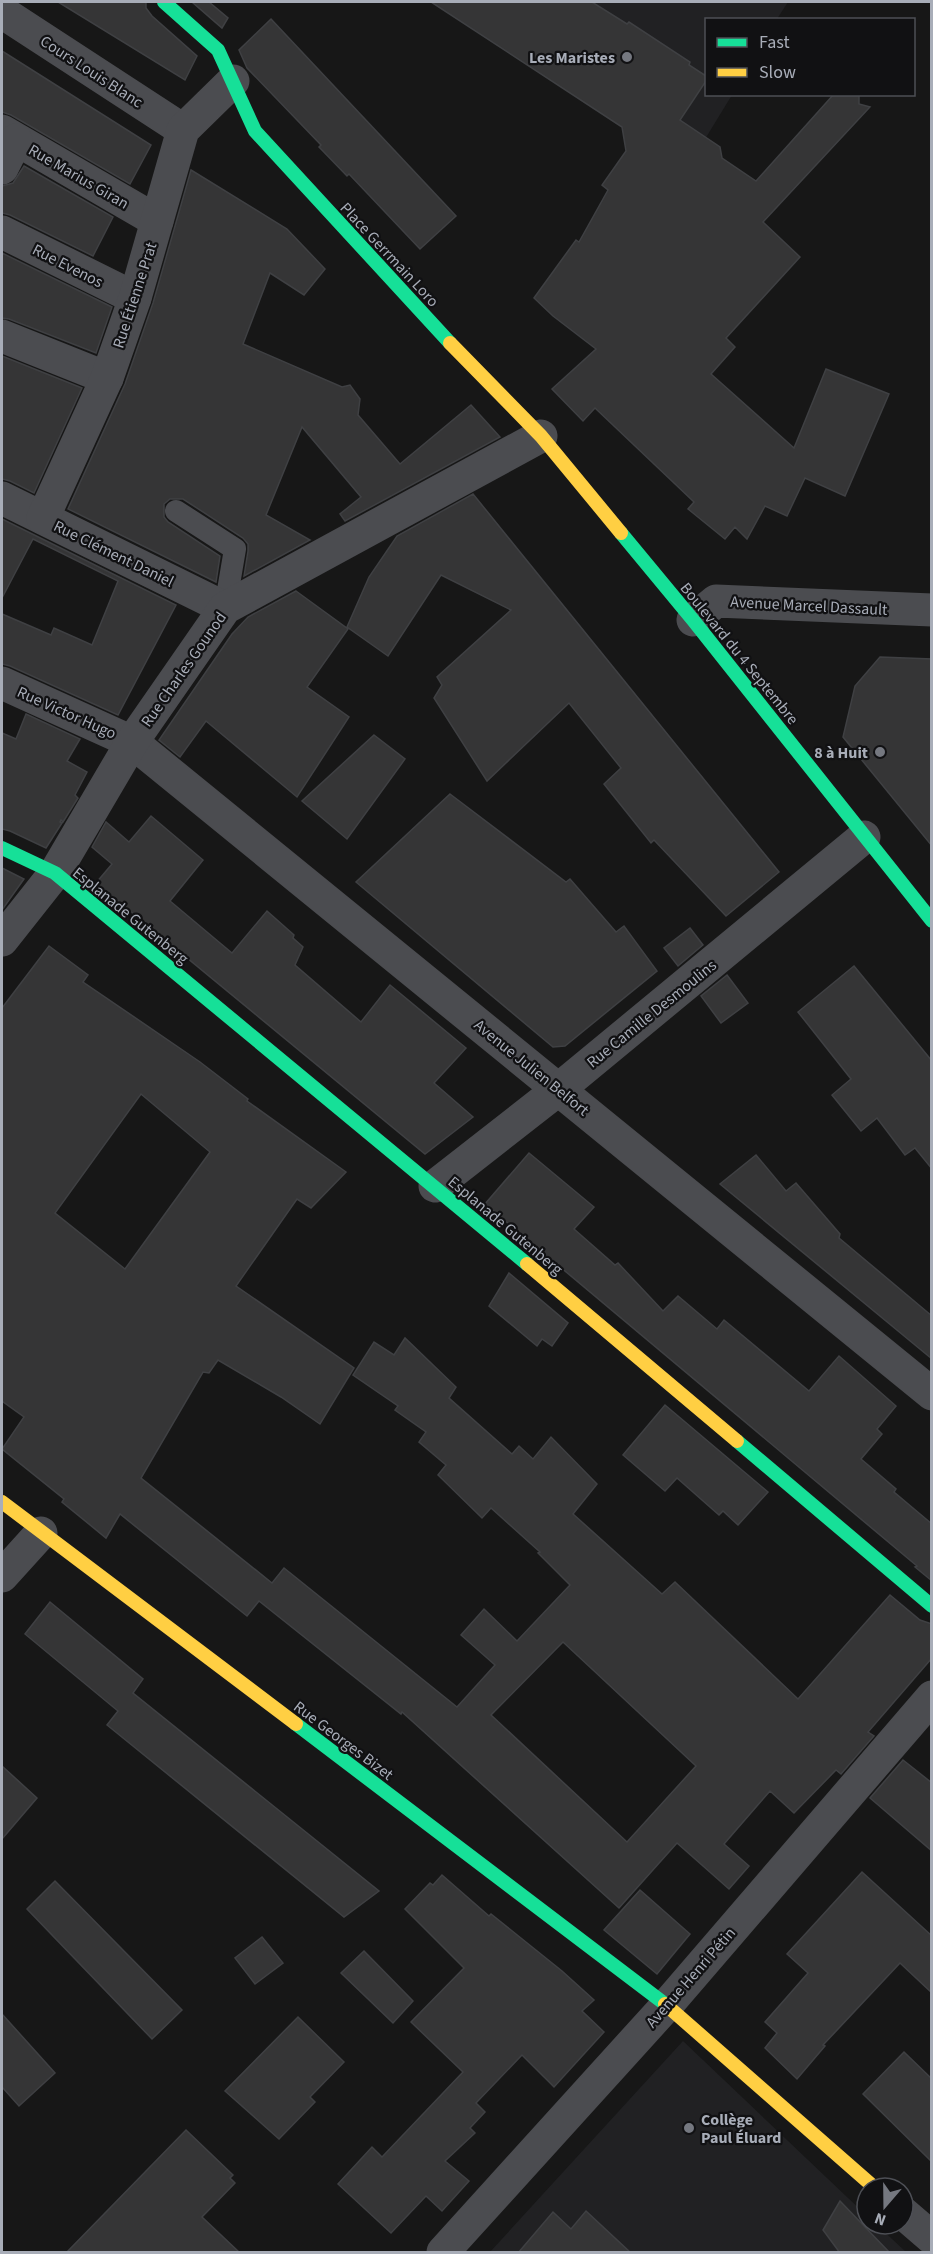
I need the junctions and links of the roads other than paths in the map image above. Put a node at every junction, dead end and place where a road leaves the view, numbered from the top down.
1 (164, 2) edge
2 (2, 12) edge
3 (233, 81) junction
4 (183, 130) junction
5 (6, 146) edge
6 (157, 221) junction
7 (2, 232) edge
8 (135, 298) junction
9 (2, 336) edge
10 (107, 378) junction
11 (541, 436) junction
12 (2, 498) edge
13 (176, 511) dead end
14 (43, 518) junction
15 (225, 608) junction
16 (932, 610) edge
17 (693, 620) junction
18 (2, 683) edge
19 (132, 742) junction
20 (864, 837) junction
21 (2, 848) edge
22 (55, 873) junction
23 (932, 921) edge
24 (2, 940) edge
25 (559, 1089) junction
26 (435, 1186) junction
27 (932, 1394) edge
28 (2, 1502) edge
29 (41, 1533) junction
30 (2, 1576) edge
31 (932, 1606) edge
32 (932, 1697) edge
33 (667, 2005) junction
34 (860, 2176) edge
35 (915, 2223) edge
36 (932, 2238) edge
37 (443, 2253) edge

1 - 3 street, Place Gerrmain Loro
2 - 4 street, Cours Louis Blanc
3 - 4 street, Rue Étienne Prat
3 - 11 street, Place Gerrmain Loro
4 - 6 street, Rue Étienne Prat
5 - 6 street, Rue Marius Giran
6 - 8 street, Rue Étienne Prat
7 - 8 street, Rue Evenos
8 - 10 street, Rue Étienne Prat
9 - 10 street
10 - 14 street, Rue Étienne Prat
11 - 15 street, Rue Charles Gounod
11 - 17 street, Boulevard du 4 Septembre
12 - 14 street, Rue Clément Daniel
13 - 15 lane
14 - 15 street, Rue Clément Daniel
15 - 19 street, Rue Charles Gounod
16 - 17 street, Avenue Marcel Dassault
17 - 20 street, Boulevard du 4 Septembre
18 - 19 street, Rue Victor Hugo
19 - 22 street, Rue Charles Gounod
19 - 25 street, Avenue Julien Belfort
20 - 23 street, Boulevard du 4 Septembre
20 - 25 street, Rue Camille Desmoulins
21 - 22 street, Esplanade Gutenberg
22 - 24 street, Rue Charles Gounod
22 - 26 street, Esplanade Gutenberg
25 - 26 street, Rue Camille Desmoulins
25 - 27 street, Avenue Julien Belfort
26 - 31 street, Esplanade Gutenberg
28 - 29 street, Rue Georges Bizet
29 - 30 street
29 - 33 street, Rue Georges Bizet
32 - 33 street, Avenue Henri Pétin
33 - 34 street, Rue Georges Bizet
33 - 37 street, Avenue Henri Pétin
35 - 36 street

